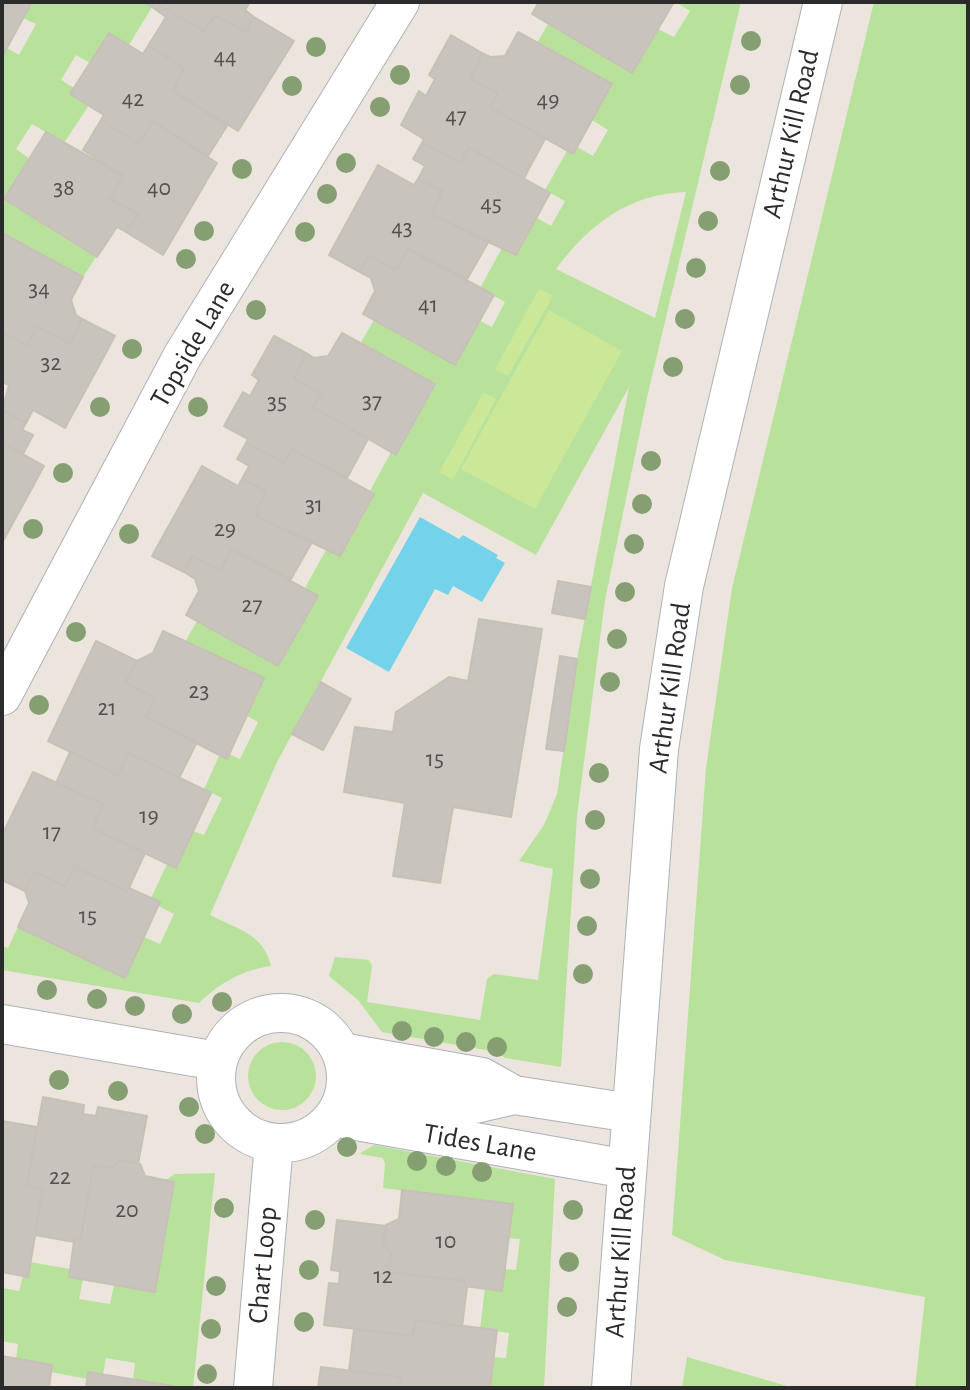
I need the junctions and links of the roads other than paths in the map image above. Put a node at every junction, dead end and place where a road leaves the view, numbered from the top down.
1 (400, 2) edge
2 (823, 2) edge
3 (2, 696) edge
4 (2, 1024) edge
5 (217, 1061) junction
6 (340, 1084) junction
7 (631, 1113) junction
8 (274, 1143) junction
9 (627, 1169) junction
10 (253, 1388) edge
11 (611, 1388) edge

1 - 3 street, Topside Lane
2 - 7 street, Arthur Kill Road
4 - 5 street
5 - 6 street
5 - 8 street
6 - 7 street, Tides Lane
6 - 8 street
6 - 9 street, Tides Lane
7 - 9 street, Arthur Kill Road
8 - 10 street, Chart Loop
9 - 11 street, Arthur Kill Road

